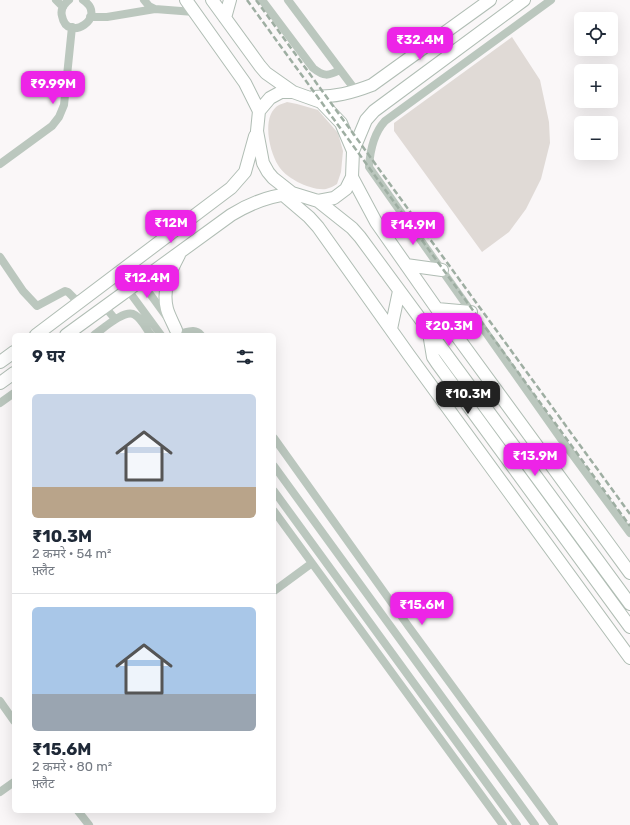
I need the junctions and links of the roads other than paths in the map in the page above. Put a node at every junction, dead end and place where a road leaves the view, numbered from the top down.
1 (56, 0) edge
2 (69, 0) edge
3 (83, 0) edge
4 (144, 0) edge
5 (186, 0) edge
6 (212, 0) edge
7 (262, 0) edge
8 (288, 0) edge
9 (490, 0) edge
10 (524, 0) edge
11 (551, 0) edge
12 (229, 1) edge
13 (63, 7) junction
14 (154, 9) junction
15 (194, 12) junction
16 (90, 17) junction
17 (225, 18) junction
18 (72, 28) junction
19 (340, 70) junction
20 (356, 91) junction
21 (293, 92) junction
22 (308, 97) junction
23 (259, 111) junction
24 (257, 131) junction
25 (353, 151) junction
26 (0, 164) edge
27 (352, 177) junction
28 (287, 194) junction
29 (318, 200) junction
30 (180, 252) junction
31 (0, 257) edge
32 (129, 265) junction
33 (406, 265) junction
34 (442, 270) junction
35 (117, 275) junction
36 (140, 280) junction
37 (128, 290) junction
38 (399, 291) junction
39 (79, 303) junction
40 (105, 307) junction
41 (437, 309) junction
42 (471, 312) junction
43 (115, 319) junction
44 (391, 329) junction
45 (429, 332) junction
46 (39, 333) edge
47 (69, 333) edge
48 (97, 333) edge
49 (150, 333) edge
50 (160, 333) edge
51 (178, 333) edge
52 (199, 333) edge
53 (12, 353) edge
54 (0, 362) edge
55 (12, 374) edge
56 (0, 383) edge
57 (12, 394) edge
58 (0, 403) edge
59 (276, 441) edge
60 (276, 469) edge
61 (276, 494) edge
62 (276, 515) edge
63 (630, 533) edge
64 (312, 563) junction
65 (630, 573) edge
66 (276, 590) edge
67 (630, 604) edge
68 (630, 627) edge
69 (630, 658) edge
70 (0, 702) edge
71 (12, 718) edge
72 (12, 783) edge
73 (0, 792) edge
74 (80, 813) edge
75 (89, 825) edge
76 (503, 825) edge
77 (517, 825) edge
78 (535, 825) edge
79 (554, 825) edge

1 - 13 street
2 - 13 street
3 - 16 street
4 - 14 street
5 - 15 street
6 - 17 street
7 - 19 street
8 - 19 street
9 - 20 street
10 - 25 street
11 - 34 street
12 - 17 street
13 - 18 street
14 - 15 street
14 - 16 street
15 - 23 street
16 - 18 street
17 - 21 street
18 - 26 street
19 - 20 street
20 - 22 street
21 - 22 street
21 - 23 street
22 - 25 street
23 - 24 street
24 - 28 street
24 - 32 street
25 - 27 street
27 - 29 street
27 - 33 street
28 - 29 street
28 - 30 street
28 - 44 street
29 - 38 street
30 - 36 street
30 - 51 street
31 - 39 street
32 - 35 street
32 - 36 street
33 - 34 street
33 - 41 street
34 - 42 street
35 - 37 street
35 - 39 street
36 - 37 street
36 - 51 street
37 - 40 street
37 - 50 street
38 - 44 street
38 - 45 street
39 - 46 street
40 - 43 street
40 - 47 street
41 - 42 street
41 - 65 street
42 - 63 street
43 - 48 street
43 - 49 street
44 - 69 street
45 - 67 street
45 - 68 street
51 - 52 street
53 - 54 street
55 - 56 street
57 - 58 street
59 - 79 street
60 - 78 street
61 - 77 street
62 - 64 street
64 - 66 street
64 - 76 street
70 - 71 street
72 - 73 street
74 - 75 street

